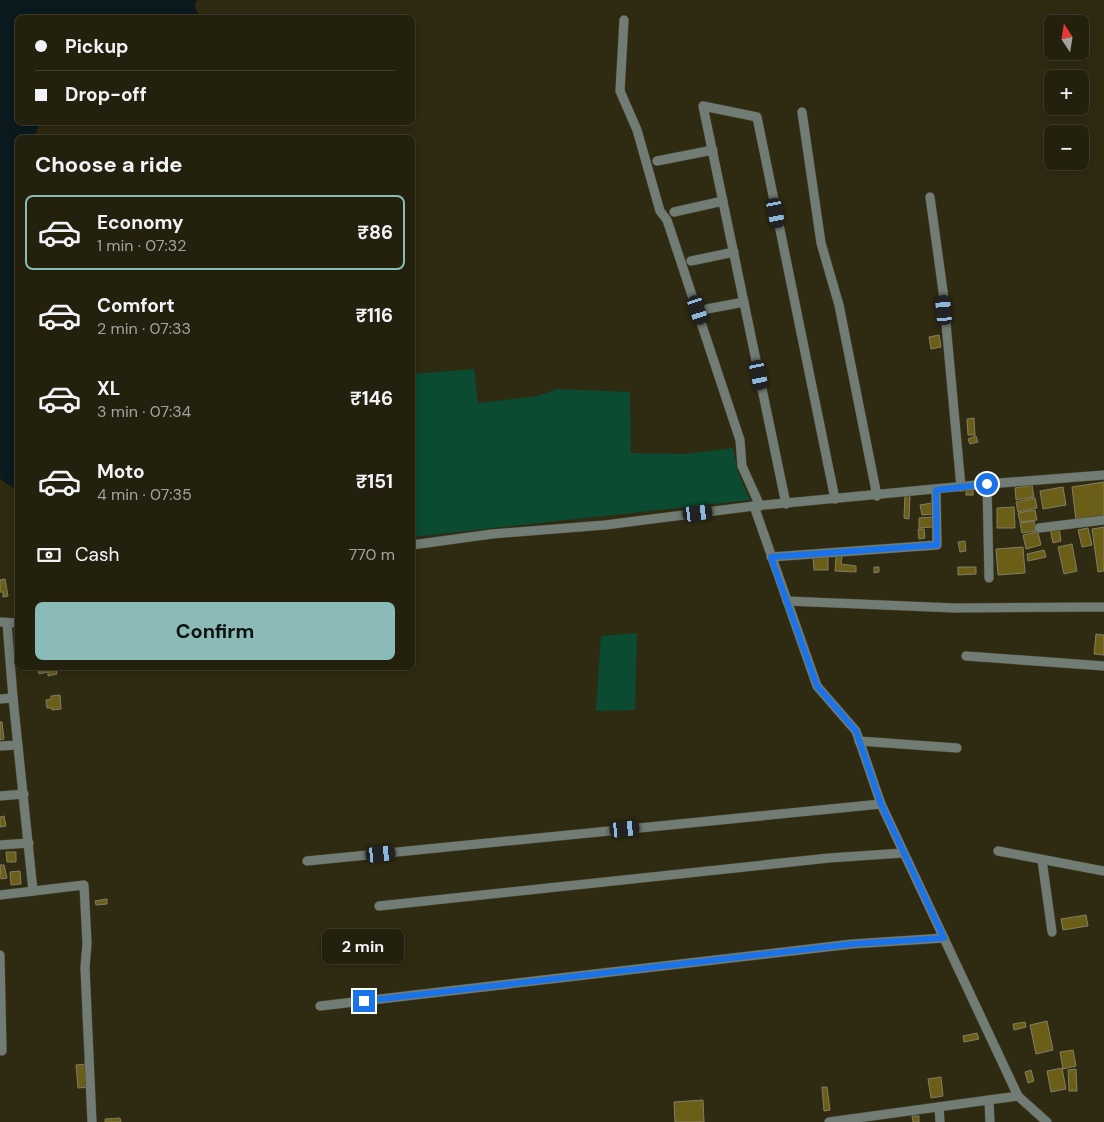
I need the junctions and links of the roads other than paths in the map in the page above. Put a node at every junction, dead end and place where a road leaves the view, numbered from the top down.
1 (624, 20) dead end
2 (802, 112) dead end
3 (712, 150) junction
4 (658, 161) dead end
5 (930, 197) dead end
6 (723, 201) junction
7 (674, 212) dead end
8 (734, 252) junction
9 (691, 261) dead end
10 (744, 302) junction
11 (707, 309) dead end
12 (1104, 474) edge
13 (987, 484) junction
14 (961, 487) junction
15 (936, 490) junction
16 (877, 496) junction
17 (834, 499) junction
18 (786, 504) junction
19 (757, 506) junction
20 (1104, 520) edge
21 (1039, 528) dead end
22 (415, 545) edge
23 (771, 557) junction
24 (989, 578) dead end
25 (787, 601) junction
26 (1104, 607) edge
27 (4, 622) edge
28 (966, 656) dead end
29 (1104, 666) edge
30 (0, 698) edge
31 (12, 698) junction
32 (859, 741) junction
33 (18, 745) junction
34 (0, 746) edge
35 (957, 748) dead end
36 (24, 794) junction
37 (0, 796) edge
38 (881, 804) junction
39 (29, 843) junction
40 (0, 845) edge
41 (998, 851) dead end
42 (903, 853) junction
43 (1042, 860) junction
44 (307, 861) dead end
45 (1104, 871) edge
46 (34, 891) junction
47 (0, 895) edge
48 (379, 906) dead end
49 (1052, 932) dead end
50 (944, 938) junction
51 (0, 955) edge
52 (320, 1006) dead end
53 (0, 1008) edge
54 (2, 1051) dead end
55 (1018, 1096) junction
56 (989, 1100) junction
57 (939, 1107) junction
58 (866, 1120) edge
59 (92, 1122) edge
60 (828, 1122) edge
61 (940, 1122) edge
62 (990, 1122) edge
63 (1047, 1122) edge

1 - 19 street
2 - 16 street
3 - 4 street
3 - 6 street
3 - 17 street
5 - 14 street
6 - 7 street
6 - 8 street
8 - 9 street
8 - 10 street
10 - 11 street
10 - 18 street
12 - 13 street
13 - 14 street
13 - 24 street
14 - 15 street
15 - 16 street
15 - 23 street
16 - 17 street
17 - 18 street
18 - 19 street
19 - 22 street
19 - 23 street
20 - 21 street
23 - 25 street
25 - 26 street
25 - 32 street
27 - 31 street
28 - 29 street
30 - 31 street
31 - 33 street
32 - 35 street
32 - 38 street
33 - 34 street
33 - 36 street
36 - 37 street
36 - 39 street
38 - 42 street
38 - 44 street
39 - 40 street
39 - 46 street
41 - 43 street
42 - 48 street
42 - 50 street
43 - 45 street
43 - 49 street
46 - 47 street
46 - 59 street
50 - 52 street
50 - 55 street
51 - 53 street
53 - 54 street
55 - 56 street
55 - 63 street
56 - 57 street
56 - 62 street
57 - 58 street
57 - 61 street
58 - 60 street

